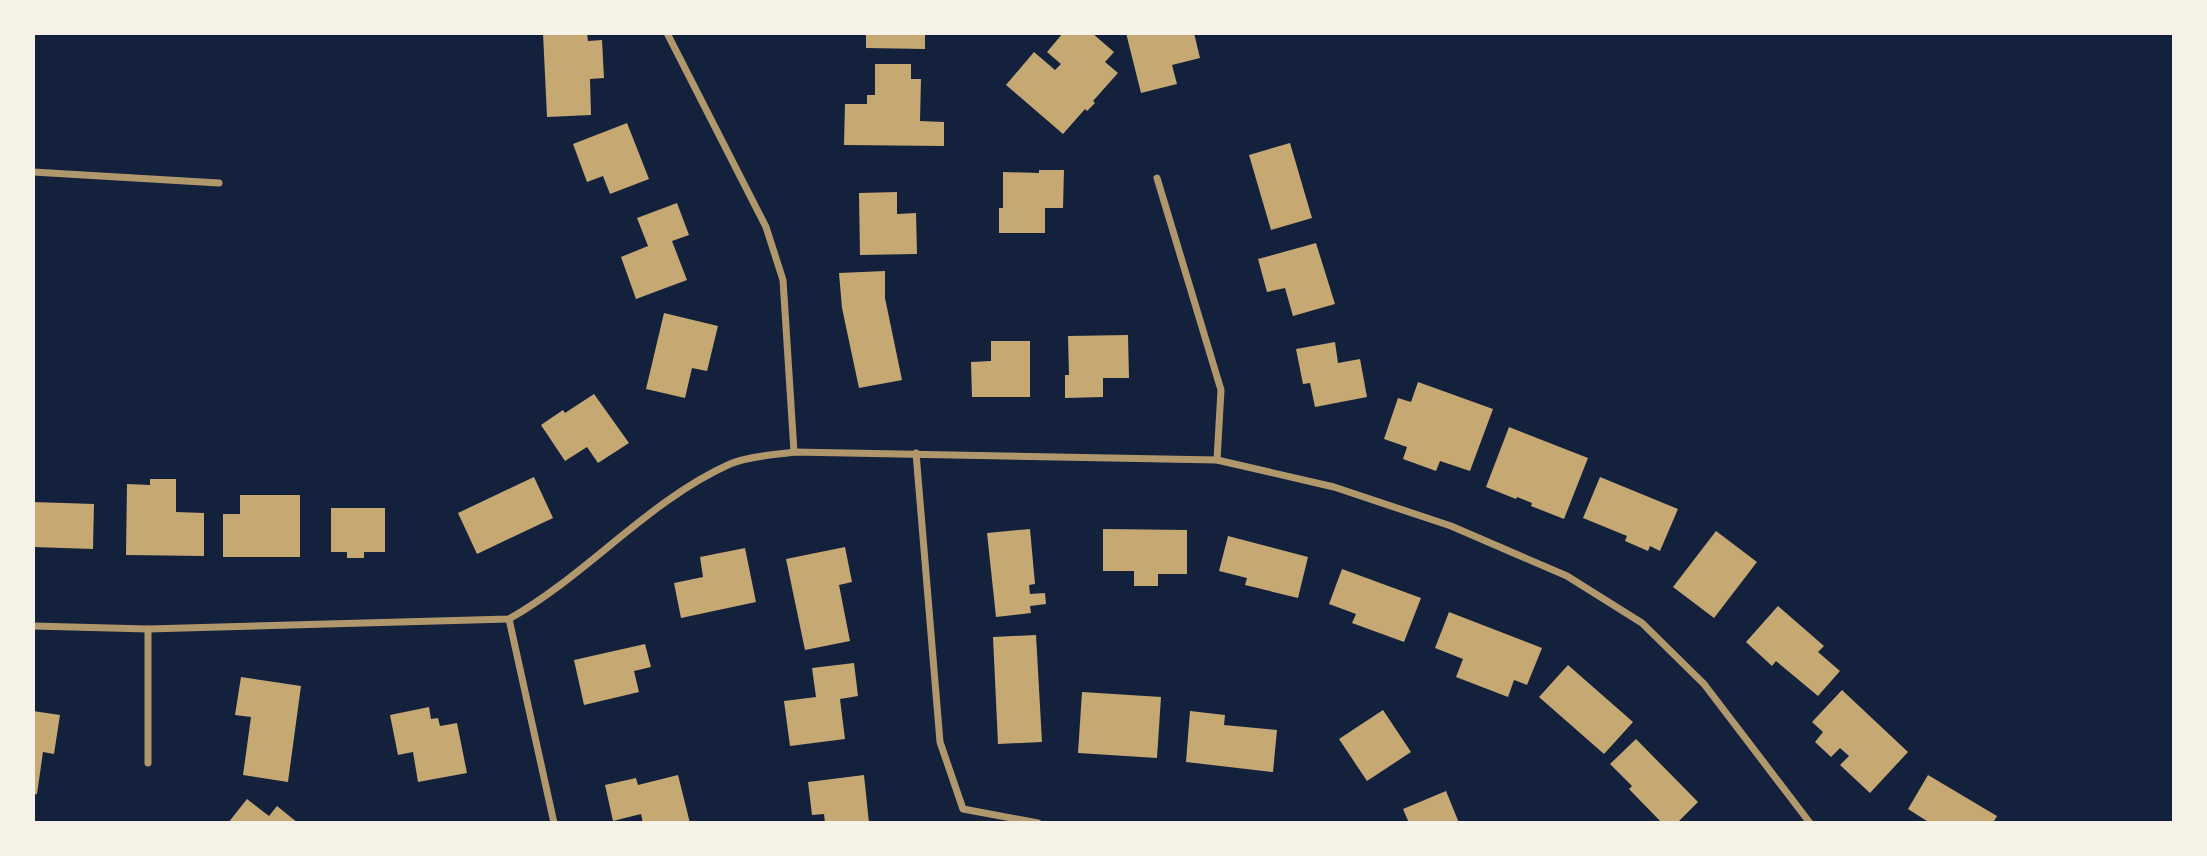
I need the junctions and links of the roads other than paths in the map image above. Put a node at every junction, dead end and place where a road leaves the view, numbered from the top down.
1 (667, 33) edge
2 (33, 172) edge
3 (1157, 178) dead end
4 (219, 183) dead end
5 (794, 452) junction
6 (916, 453) junction
7 (1217, 460) junction
8 (509, 619) junction
9 (33, 626) edge
10 (148, 629) junction
11 (148, 763) dead end
12 (554, 823) edge
13 (1038, 823) edge
14 (1810, 823) edge

1 - 5 street
2 - 4 street
3 - 7 street
5 - 6 street
5 - 8 street
6 - 7 street
6 - 13 street
7 - 14 street
8 - 10 street
8 - 12 street
9 - 10 street
10 - 11 street

